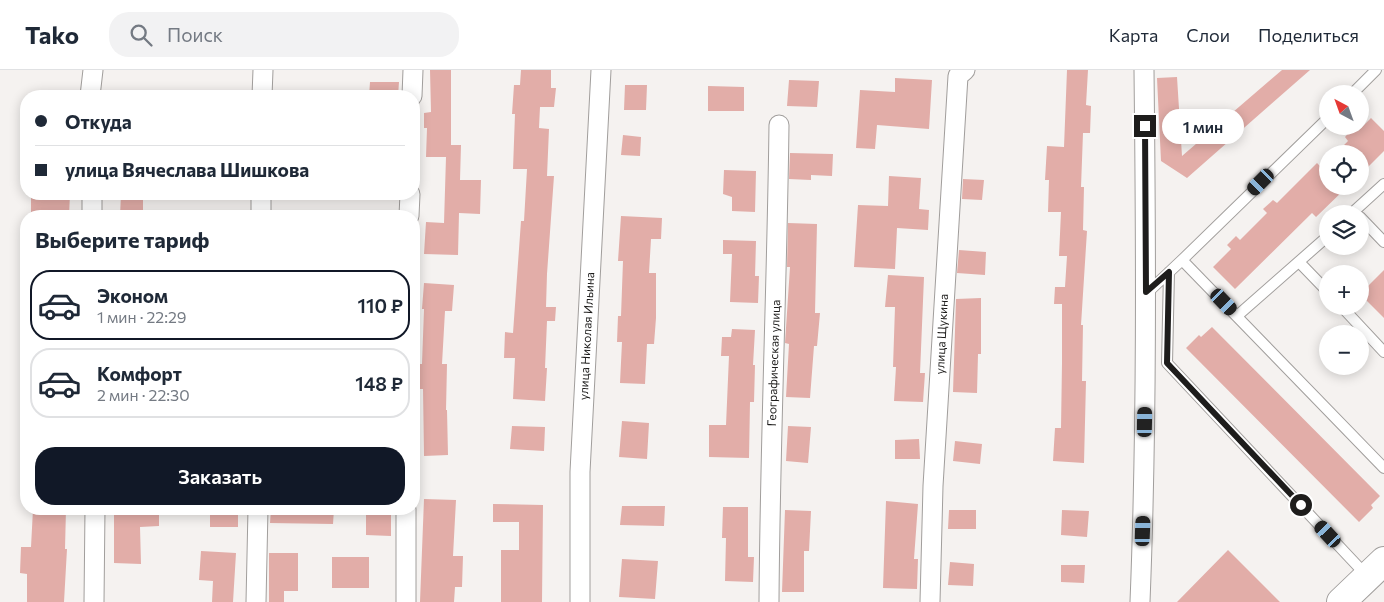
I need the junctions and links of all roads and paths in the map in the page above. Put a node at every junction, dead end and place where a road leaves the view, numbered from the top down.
1 (93, 70) edge
2 (263, 70) edge
3 (413, 70) edge
4 (601, 70) edge
5 (965, 70) edge
6 (1144, 70) edge
7 (1376, 70) edge
8 (1361, 85) edge
9 (91, 90) edge
10 (262, 90) edge
11 (412, 90) edge
12 (779, 125) dead end
13 (1319, 127) edge
14 (1384, 184) edge
15 (1364, 205) edge
16 (1369, 227) edge
17 (1384, 242) edge
18 (1319, 244) edge
19 (1182, 260) junction
20 (1299, 262) junction
21 (1169, 272) junction
22 (1319, 283) edge
23 (1146, 292) junction
24 (1349, 315) edge
25 (1237, 316) junction
26 (1384, 352) edge
27 (1384, 468) edge
28 (95, 515) edge
29 (258, 515) edge
30 (406, 515) edge
31 (1376, 569) edge
32 (94, 602) edge
33 (256, 602) edge
34 (406, 602) edge
35 (580, 602) edge
36 (768, 602) edge
37 (930, 602) edge
38 (1140, 602) edge
39 (1341, 602) edge

1 - 9 street
2 - 10 street
3 - 11 street
4 - 35 street, улица Николая Ильина
5 - 37 street, улица Щукина
6 - 23 street
7 - 8 lane
12 - 36 street, Географическая улица
13 - 19 lane
14 - 15 lane
16 - 17 lane
18 - 20 lane
19 - 21 lane
19 - 25 lane
20 - 22 lane
20 - 25 lane
21 - 23 lane
21 - 31 lane
23 - 38 street
24 - 26 lane
25 - 27 lane
28 - 32 street
29 - 33 street
30 - 34 street
31 - 39 main road

